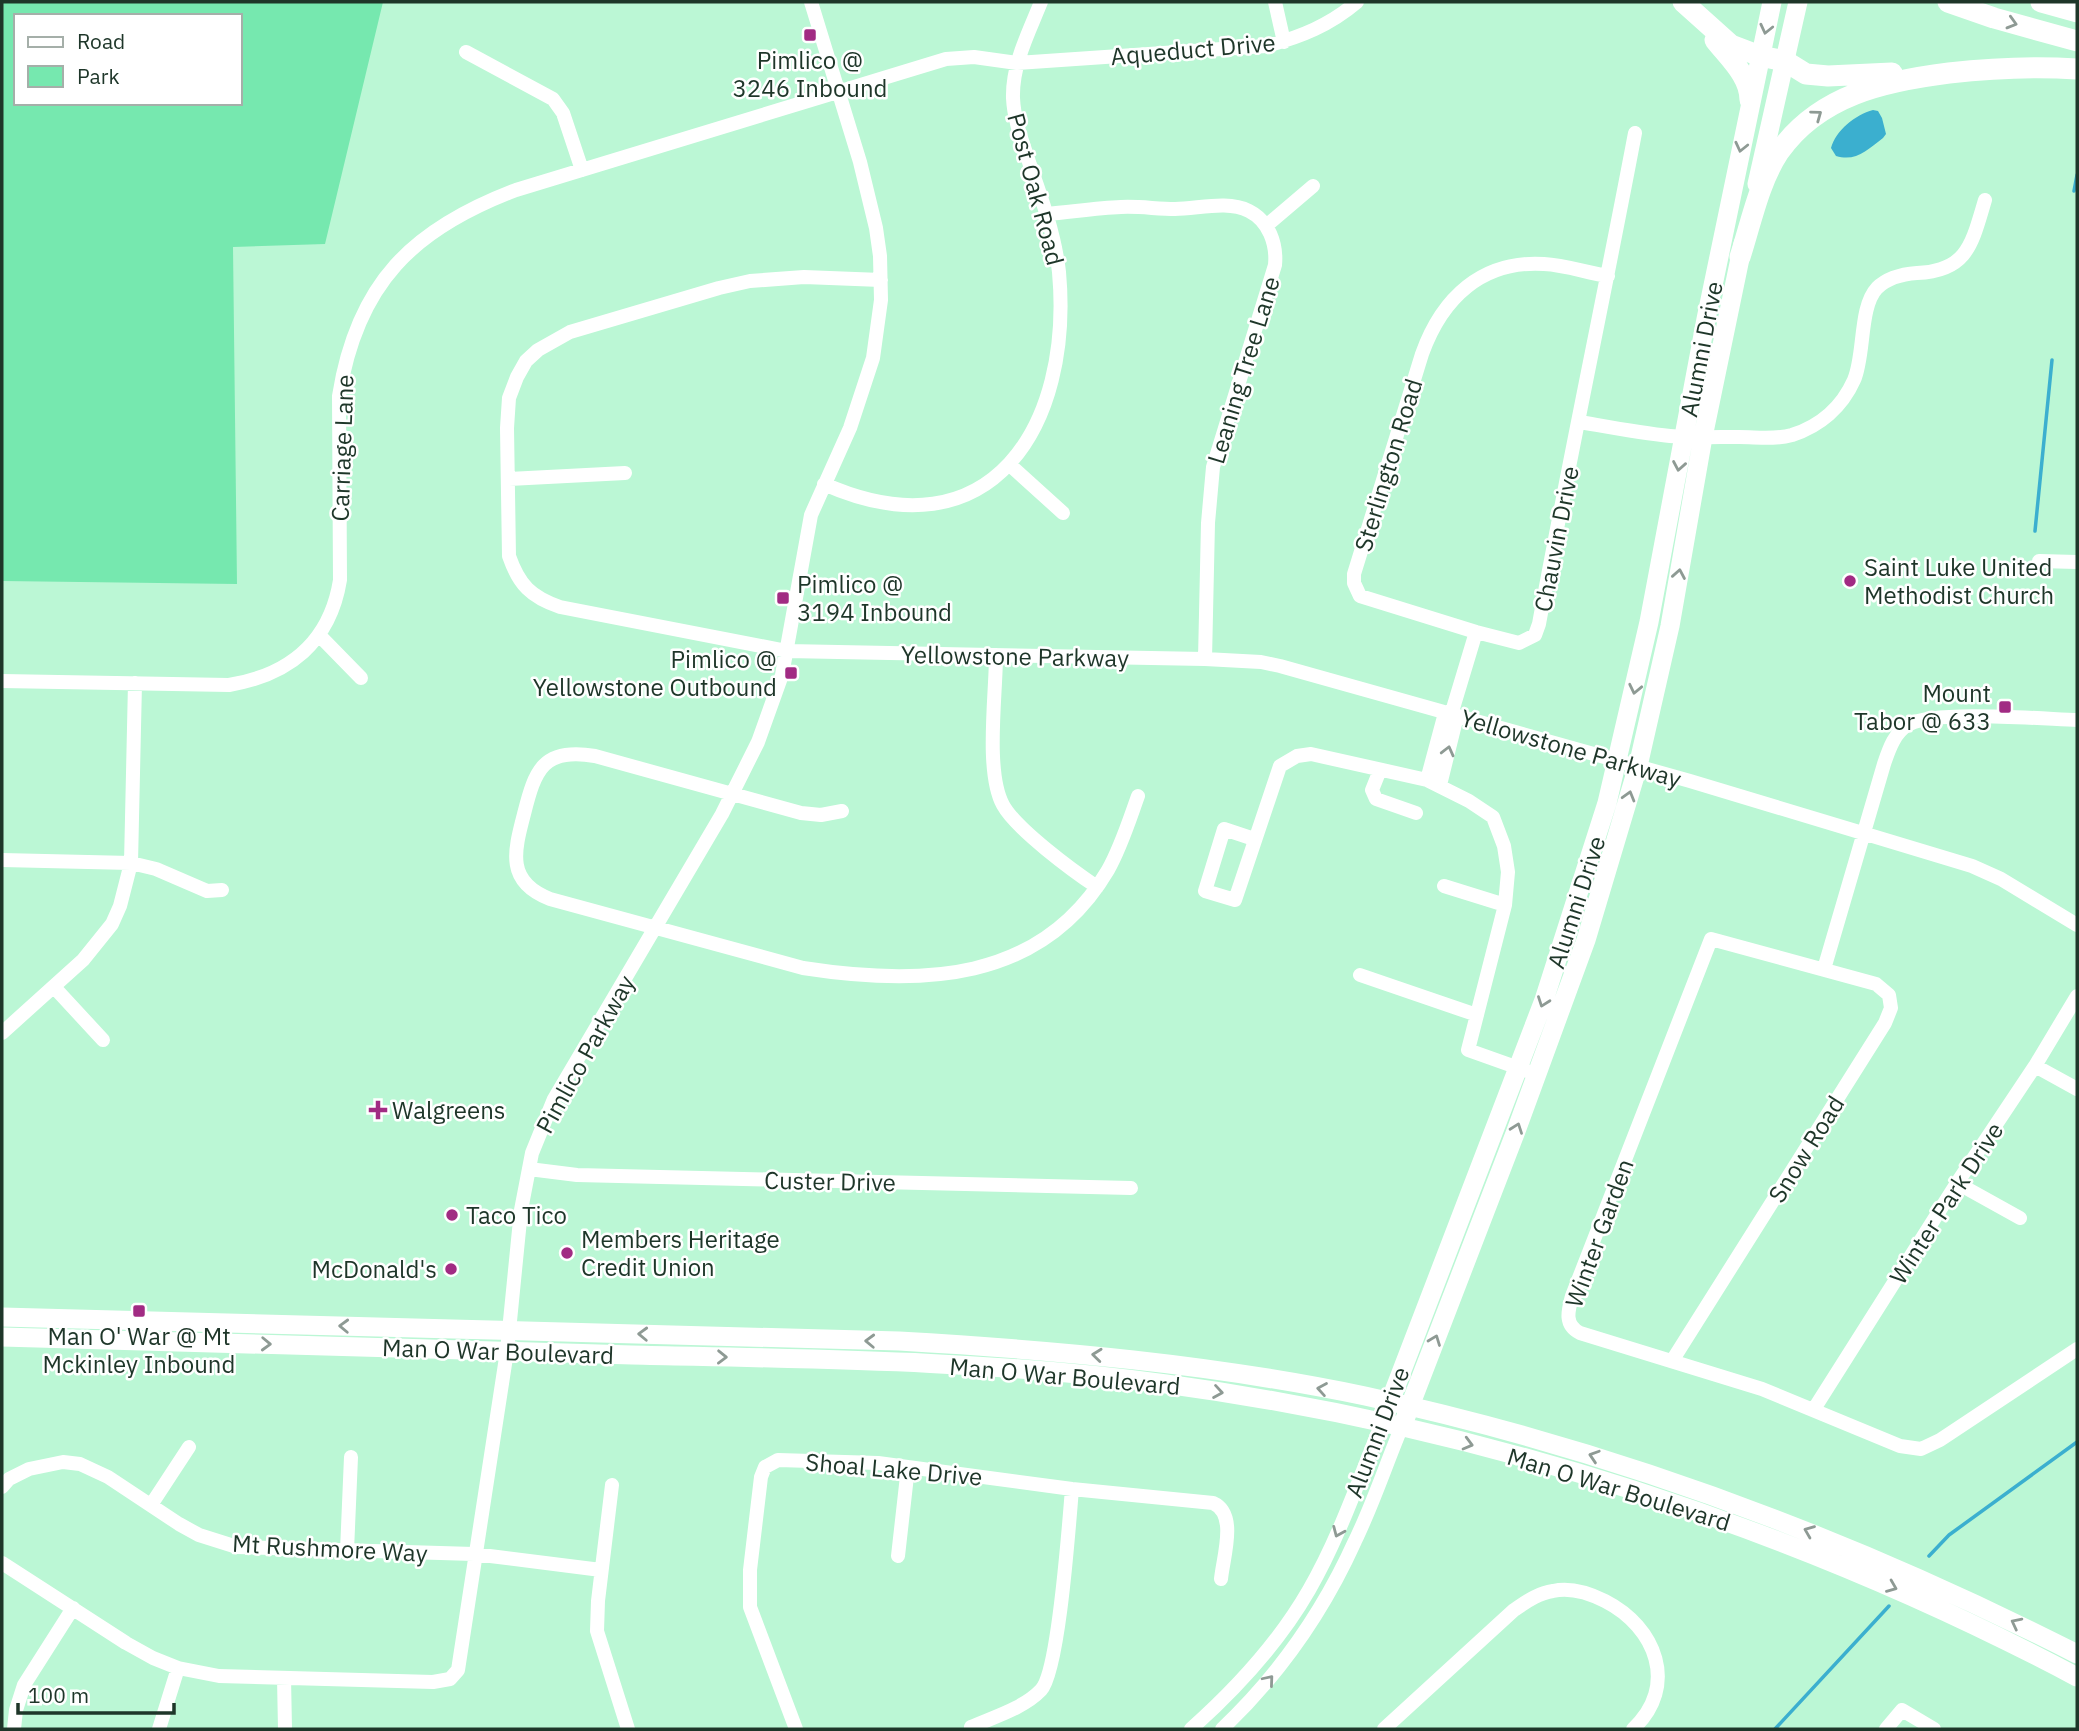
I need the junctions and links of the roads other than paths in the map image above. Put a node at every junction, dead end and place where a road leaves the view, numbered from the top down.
1 (811, 2) edge
2 (1041, 2) edge
3 (1275, 2) edge
4 (1357, 2) edge
5 (1684, 2) edge
6 (1772, 2) edge
7 (1798, 2) edge
8 (1948, 2) edge
9 (2041, 2) edge
10 (2077, 12) edge
11 (2077, 41) edge
12 (1284, 42) junction
13 (466, 52) dead end
14 (1760, 56) junction
15 (1785, 61) junction
16 (1017, 63) junction
17 (2077, 69) edge
18 (1971, 70) junction
19 (838, 92) junction
20 (1750, 100) junction
21 (1635, 133) dead end
22 (582, 170) junction
23 (1313, 186) dead end
24 (1985, 200) dead end
25 (1046, 215) junction
26 (1266, 226) junction
27 (1740, 257) junction
28 (1608, 276) junction
29 (881, 280) junction
30 (1580, 422) junction
31 (1694, 436) junction
32 (1010, 465) junction
33 (625, 473) dead end
34 (509, 479) junction
35 (824, 484) junction
36 (1063, 513) dead end
37 (2039, 561) dead end
38 (2077, 562) edge
39 (1476, 632) junction
40 (319, 635) junction
41 (787, 651) junction
42 (996, 655) junction
43 (1205, 659) junction
44 (361, 678) dead end
45 (2, 681) edge
46 (135, 683) junction
47 (1451, 715) junction
48 (2077, 720) edge
49 (1618, 761) junction
50 (1638, 766) junction
51 (1380, 770) junction
52 (1433, 783) junction
53 (733, 794) junction
54 (1138, 796) dead end
55 (842, 811) dead end
56 (1416, 813) dead end
57 (1865, 834) junction
58 (1254, 839) junction
59 (2, 860) edge
60 (131, 863) junction
61 (1097, 887) junction
62 (1444, 887) dead end
63 (222, 890) dead end
64 (1505, 905) junction
65 (2077, 925) edge
66 (655, 928) junction
67 (1824, 970) junction
68 (1360, 975) dead end
69 (54, 987) junction
70 (2077, 996) edge
71 (1477, 1015) junction
72 (2, 1033) edge
73 (103, 1041) dead end
74 (2035, 1066) junction
75 (1518, 1068) junction
76 (1537, 1075) junction
77 (2077, 1089) edge
78 (528, 1169) junction
79 (1957, 1183) junction
80 (1131, 1188) dead end
81 (2020, 1218) dead end
82 (2, 1317) edge
83 (510, 1331) junction
84 (2, 1338) edge
85 (2077, 1349) edge
86 (507, 1352) junction
87 (1672, 1361) junction
88 (1389, 1402) junction
89 (1410, 1408) junction
90 (1814, 1409) junction
91 (1382, 1423) junction
92 (1402, 1426) junction
93 (189, 1447) dead end
94 (351, 1457) dead end
95 (908, 1467) junction
96 (612, 1485) dead end
97 (2, 1487) edge
98 (1072, 1489) junction
99 (151, 1505) junction
100 (347, 1551) junction
101 (474, 1554) junction
102 (898, 1556) dead end
103 (2, 1563) edge
104 (601, 1570) junction
105 (1221, 1579) dead end
106 (73, 1608) junction
107 (2077, 1654) edge
108 (177, 1668) junction
109 (2077, 1677) edge
110 (284, 1678) junction
111 (971, 1727) dead end
112 (14, 1729) edge
113 (159, 1729) edge
114 (285, 1729) edge
115 (628, 1729) edge
116 (796, 1729) edge
117 (1191, 1729) edge
118 (1222, 1729) edge
119 (1384, 1729) edge
120 (1633, 1729) edge
121 (1886, 1729) edge
122 (1934, 1729) edge

1 - 19 street, Pimlico Parkway
2 - 16 street, Post Oak Road
3 - 12 street
4 - 12 street, Aqueduct Drive
5 - 14 highway
5 - 20 highway
6 -> 14 main road, Alumni Drive
7 - 15 main road, Alumni Drive
8 -> 11 highway
9 - 10 highway
12 - 16 street, Aqueduct Drive
13 - 22 street
14 - 15 highway
14 - 20 main road, Alumni Drive
15 - 18 highway
15 - 27 main road, Alumni Drive
16 - 19 street, Carriage Lane
16 - 25 street, Post Oak Road
17 - 18 highway
27 -> 18 highway
19 - 22 street, Carriage Lane
19 - 29 street, Pimlico Parkway
20 -> 31 main road, Alumni Drive
21 - 28 street, Chauvin Drive
22 - 40 street, Carriage Lane
23 - 26 street
24 - 31 street
25 - 26 street
25 - 32 street, Post Oak Road
26 - 43 street, Leaning Tree Lane
27 - 31 main road, Alumni Drive
28 - 30 street, Chauvin Drive
28 - 39 street, Sterlington Road
29 - 34 street, Yellowstone Parkway
29 - 35 street, Pimlico Parkway
30 - 31 street
30 - 39 street, Chauvin Drive
31 -> 49 main road, Alumni Drive
50 -> 31 main road, Alumni Drive
32 - 35 street, Post Oak Road
32 - 36 street
33 - 34 street
34 - 41 street, Yellowstone Parkway
35 - 41 street, Pimlico Parkway
37 - 38 street
39 - 47 street
40 - 44 street
40 - 46 street, Carriage Lane
41 - 42 street, Yellowstone Parkway
41 - 53 street, Pimlico Parkway
42 - 43 street, Yellowstone Parkway
42 - 61 street
43 - 47 street, Yellowstone Parkway
45 - 46 street, Carriage Lane
46 - 60 street
47 - 49 street, Yellowstone Parkway
47 - 52 street
48 - 57 street
49 - 50 street, Yellowstone Parkway
49 -> 75 main road, Alumni Drive
50 - 57 street, Yellowstone Parkway
76 -> 50 main road, Alumni Drive
51 - 52 street
51 - 56 street
51 - 58 street
52 - 64 street
53 - 55 street
53 - 66 street, Pimlico Parkway
53 - 66 street
54 - 61 street
57 - 65 street, Yellowstone Parkway
57 - 67 street
58 - 58 street
59 - 60 street
60 - 63 street
60 - 69 street
61 - 66 street
62 - 64 street
64 - 71 street
66 - 78 street, Pimlico Parkway
67 - 87 street, Snow Road
67 - 87 street, Winter Garden
68 - 71 street
69 - 72 street
69 - 73 street
70 - 74 street, Winter Park Drive
71 - 75 street
74 - 77 street
74 - 79 street, Winter Park Drive
75 - 76 street
75 - 88 main road, Alumni Drive
89 -> 76 main road, Alumni Drive
78 - 80 street, Custer Drive
78 - 83 street, Pimlico Parkway
79 - 81 street
79 - 90 street, Winter Park Drive
83 -> 82 main road, Man O War Boulevard
83 - 86 street, Pimlico Parkway
88 -> 83 main road, Man O War Boulevard
84 -> 86 main road, Man O War Boulevard
85 - 90 street, Winter Garden
86 -> 91 main road, Man O War Boulevard
86 - 101 street, Pimlico Parkway
87 - 90 street, Winter Garden
88 - 89 main road, Man O War Boulevard
88 - 91 main road, Alumni Drive
89 - 92 main road, Alumni Drive
107 -> 89 main road, Man O War Boulevard
91 - 92 main road, Man O War Boulevard
91 -> 117 street, Alumni Drive
92 -> 109 main road, Man O War Boulevard
118 -> 92 street, Alumni Drive
93 - 99 street
94 - 100 street
95 - 98 street, Shoal Lake Drive
95 - 102 street
95 - 116 street, Shoal Lake Drive
96 - 104 street
97 - 99 street, Mt Rushmore Way
98 - 105 street, Shoal Lake Drive
98 - 111 street
99 - 100 street, Mt Rushmore Way
100 - 101 street, Mt Rushmore Way
101 - 104 street, Mt Rushmore Way
101 - 110 street, Pimlico Parkway
103 - 106 street, Pimlico Parkway
104 - 115 street
106 - 108 street, Pimlico Parkway
106 - 112 street
108 - 110 street, Pimlico Parkway
108 - 113 street
110 - 114 street
119 - 120 street
121 - 122 street

